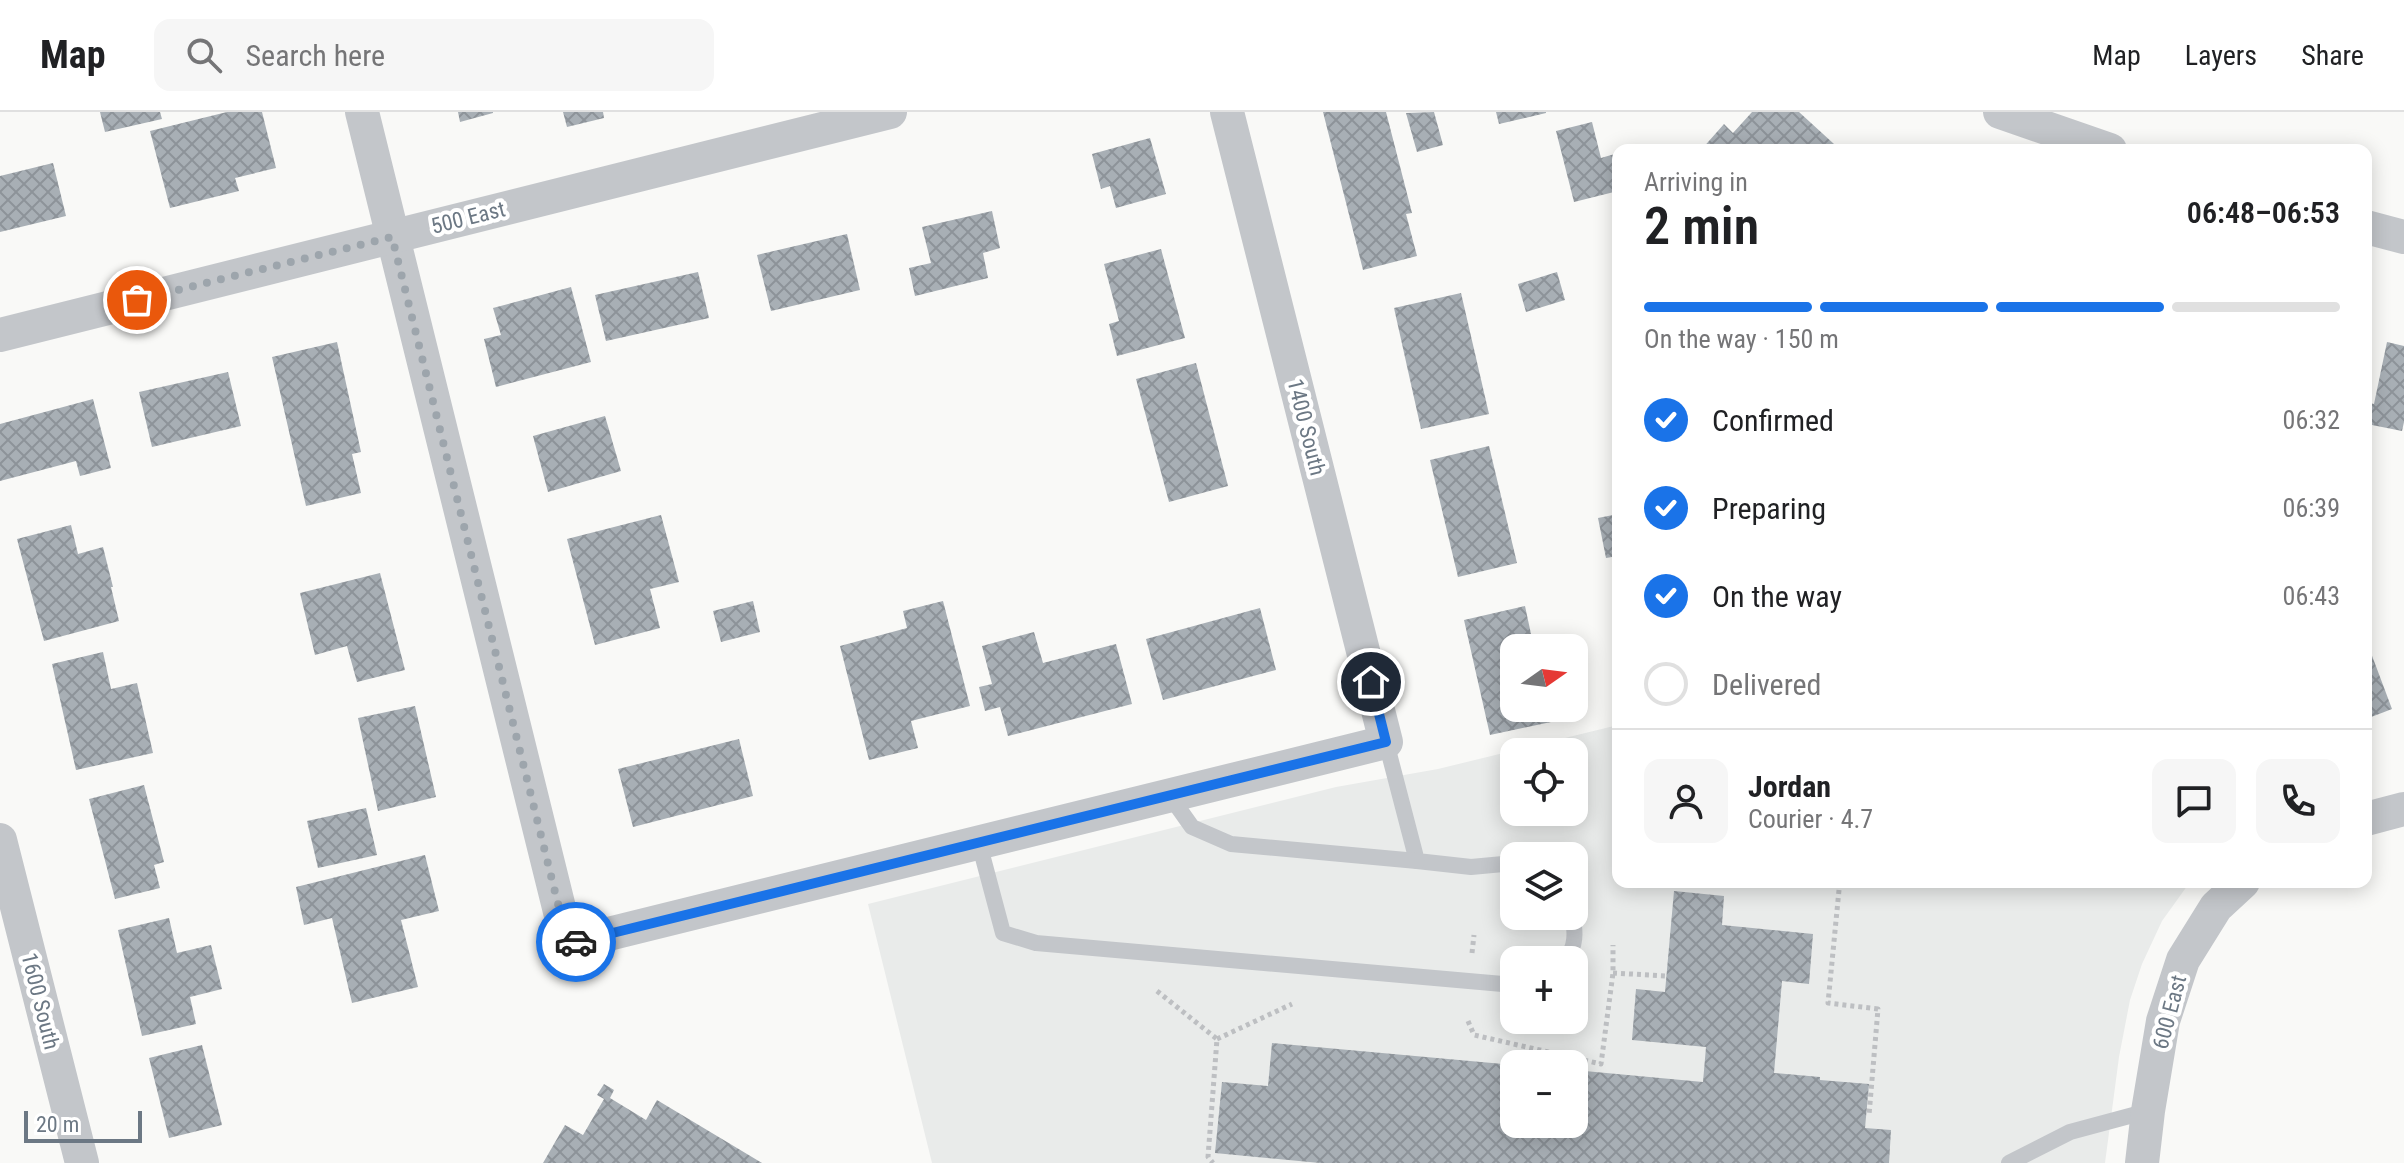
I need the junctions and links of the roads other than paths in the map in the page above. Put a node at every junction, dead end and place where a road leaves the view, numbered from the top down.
1 (362, 112) edge
2 (890, 112) edge
3 (1227, 112) edge
4 (2000, 112) edge
5 (2084, 144) edge
6 (2372, 229) edge
7 (392, 237) junction
8 (2404, 237) edge
9 (0, 335) edge
10 (1386, 742) junction
11 (1170, 796) junction
12 (2404, 809) edge
13 (2372, 817) edge
14 (0, 840) edge
15 (979, 843) junction
16 (1417, 861) junction
17 (1500, 864) edge
18 (2237, 888) edge
19 (1500, 984) edge
20 (2148, 1111) junction
21 (82, 1163) edge
22 (2009, 1163) edge
23 (2142, 1163) edge

1 - 7 street
2 - 7 street, 500 East
3 - 10 street, 1400 South
4 - 5 street
6 - 8 street
7 - 9 street, 500 East
7 - 15 street
10 - 11 street
10 - 16 lane
11 - 15 street
11 - 16 lane
12 - 13 street
14 - 21 street, 1600 South
15 - 19 lane
16 - 17 lane
18 - 20 street, 600 East
20 - 22 lane
20 - 23 street, 600 East

